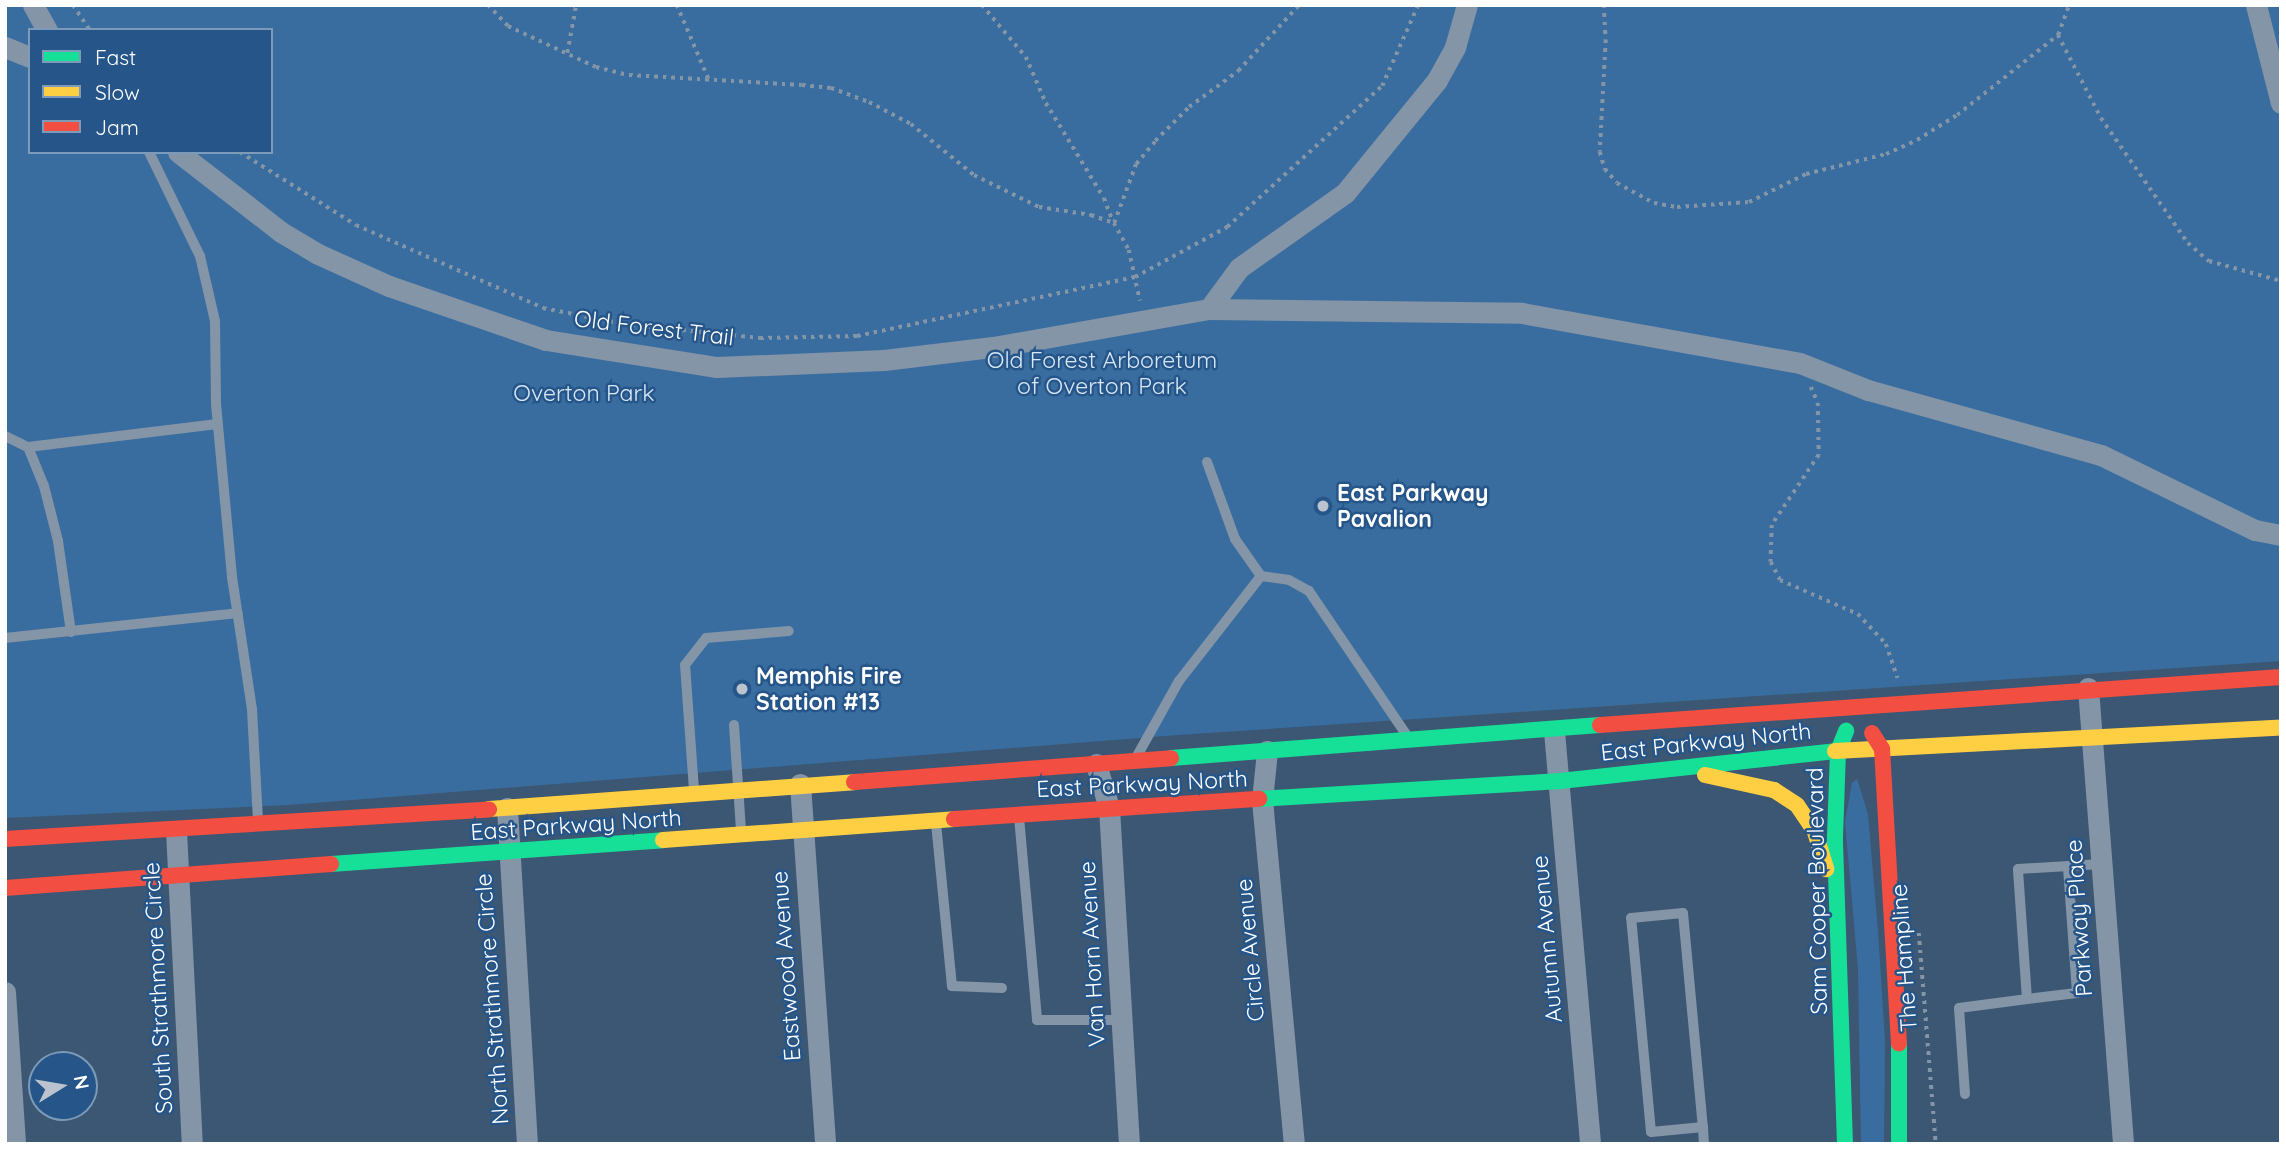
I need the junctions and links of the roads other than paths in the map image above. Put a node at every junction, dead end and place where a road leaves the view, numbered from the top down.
1 (33, 5) edge
2 (1467, 5) edge
3 (2256, 5) edge
4 (46, 28) edge
5 (5, 47) edge
6 (28, 56) edge
7 (2281, 103) edge
8 (150, 154) edge
9 (181, 154) edge
10 (1209, 309) junction
11 (218, 425) junction
12 (5, 436) edge
13 (28, 447) junction
14 (1207, 461) dead end
15 (2281, 536) edge
16 (1261, 576) junction
17 (238, 613) junction
18 (789, 631) dead end
19 (71, 632) junction
20 (5, 638) edge
21 (2281, 677) edge
22 (2088, 688) junction
23 (1856, 708) junction
24 (734, 725) dead end
25 (2281, 728) edge
26 (1554, 731) junction
27 (2091, 735) junction
28 (1410, 741) junction
29 (1882, 749) junction
30 (1267, 751) junction
31 (1838, 751) junction
32 (1135, 761) junction
33 (1096, 764) junction
34 (1666, 769) junction
35 (1560, 781) junction
36 (800, 784) junction
37 (738, 789) junction
38 (695, 793) junction
39 (1262, 800) junction
40 (507, 808) junction
41 (1109, 808) junction
42 (1019, 814) junction
43 (935, 820) junction
44 (258, 825) junction
45 (176, 831) junction
46 (802, 831) junction
47 (741, 835) junction
48 (5, 839) edge
49 (509, 853) junction
50 (2101, 864) junction
51 (2068, 866) junction
52 (178, 876) junction
53 (5, 888) edge
54 (1839, 909) junction
55 (1002, 988) dead end
56 (5, 992) edge
57 (2027, 999) junction
58 (1122, 1020) junction
59 (7, 1042) edge
60 (1965, 1094) dead end
61 (1703, 1127) junction
62 (15, 1144) edge
63 (192, 1144) edge
64 (527, 1144) edge
65 (825, 1144) edge
66 (1129, 1144) edge
67 (1294, 1144) edge
68 (1590, 1144) edge
69 (1704, 1144) edge
70 (1845, 1144) edge
71 (1899, 1144) edge
72 (2123, 1144) edge

1 - 4 street
2 - 10 street
3 - 7 street
5 - 6 street
8 - 11 lane
9 - 10 street, Old Forest Trail
10 - 15 street, Old Forest Trail
11 - 13 lane
11 - 17 lane
12 - 13 lane
13 - 19 lane
14 - 16 lane
16 - 28 lane
16 - 32 lane
17 - 19 lane
17 - 44 lane
18 - 38 lane
19 - 20 lane
21 - 22 main road, East Parkway North
22 - 23 main road, East Parkway North
22 - 27 street, Parkway Place
23 - 26 main road, East Parkway North
23 - 29 main road
23 - 31 main road, Sam Cooper Boulevard
24 - 37 lane
25 - 27 main road, East Parkway North
26 - 28 main road, East Parkway North
26 - 35 street, Autumn Avenue
27 - 29 main road, East Parkway North
27 - 50 street, Parkway Place
28 - 30 main road, East Parkway North
29 - 31 main road, East Parkway North
29 - 71 main road
30 - 32 main road, East Parkway North
30 - 39 street, Circle Avenue
31 - 34 main road, East Parkway North
31 - 54 main road, Sam Cooper Boulevard
32 - 33 main road, East Parkway North
33 - 36 main road, East Parkway North
33 - 41 street, Van Horn Avenue
34 - 35 main road, East Parkway North
34 - 54 main road
35 - 39 main road, East Parkway North
35 - 68 street, Autumn Avenue
36 - 37 main road, East Parkway North
36 - 46 street, Eastwood Avenue
37 - 38 main road, East Parkway North
37 - 47 lane
38 - 40 main road, East Parkway North
39 - 41 main road, East Parkway North
39 - 67 street, Circle Avenue
40 - 44 main road, East Parkway North
40 - 49 street, North Strathmore Circle
41 - 42 main road, East Parkway North
41 - 58 street, Van Horn Avenue
42 - 43 main road, East Parkway North
42 - 58 lane
43 - 46 main road, East Parkway North
43 - 55 lane
44 - 45 main road, East Parkway North
45 - 48 main road, East Parkway North
45 - 52 street, South Strathmore Circle
46 - 47 main road, East Parkway North
46 - 65 street, Eastwood Avenue
47 - 49 main road, East Parkway North
49 - 52 main road, East Parkway North
49 - 64 street, North Strathmore Circle
50 - 51 lane
50 - 72 street, Parkway Place
51 - 57 lane
51 - 57 lane
52 - 53 main road, East Parkway North
52 - 63 street, South Strathmore Circle
54 - 70 main road, Sam Cooper Boulevard
56 - 59 street
57 - 60 lane
58 - 66 street, Van Horn Avenue
59 - 62 street
61 - 61 lane
61 - 69 lane

